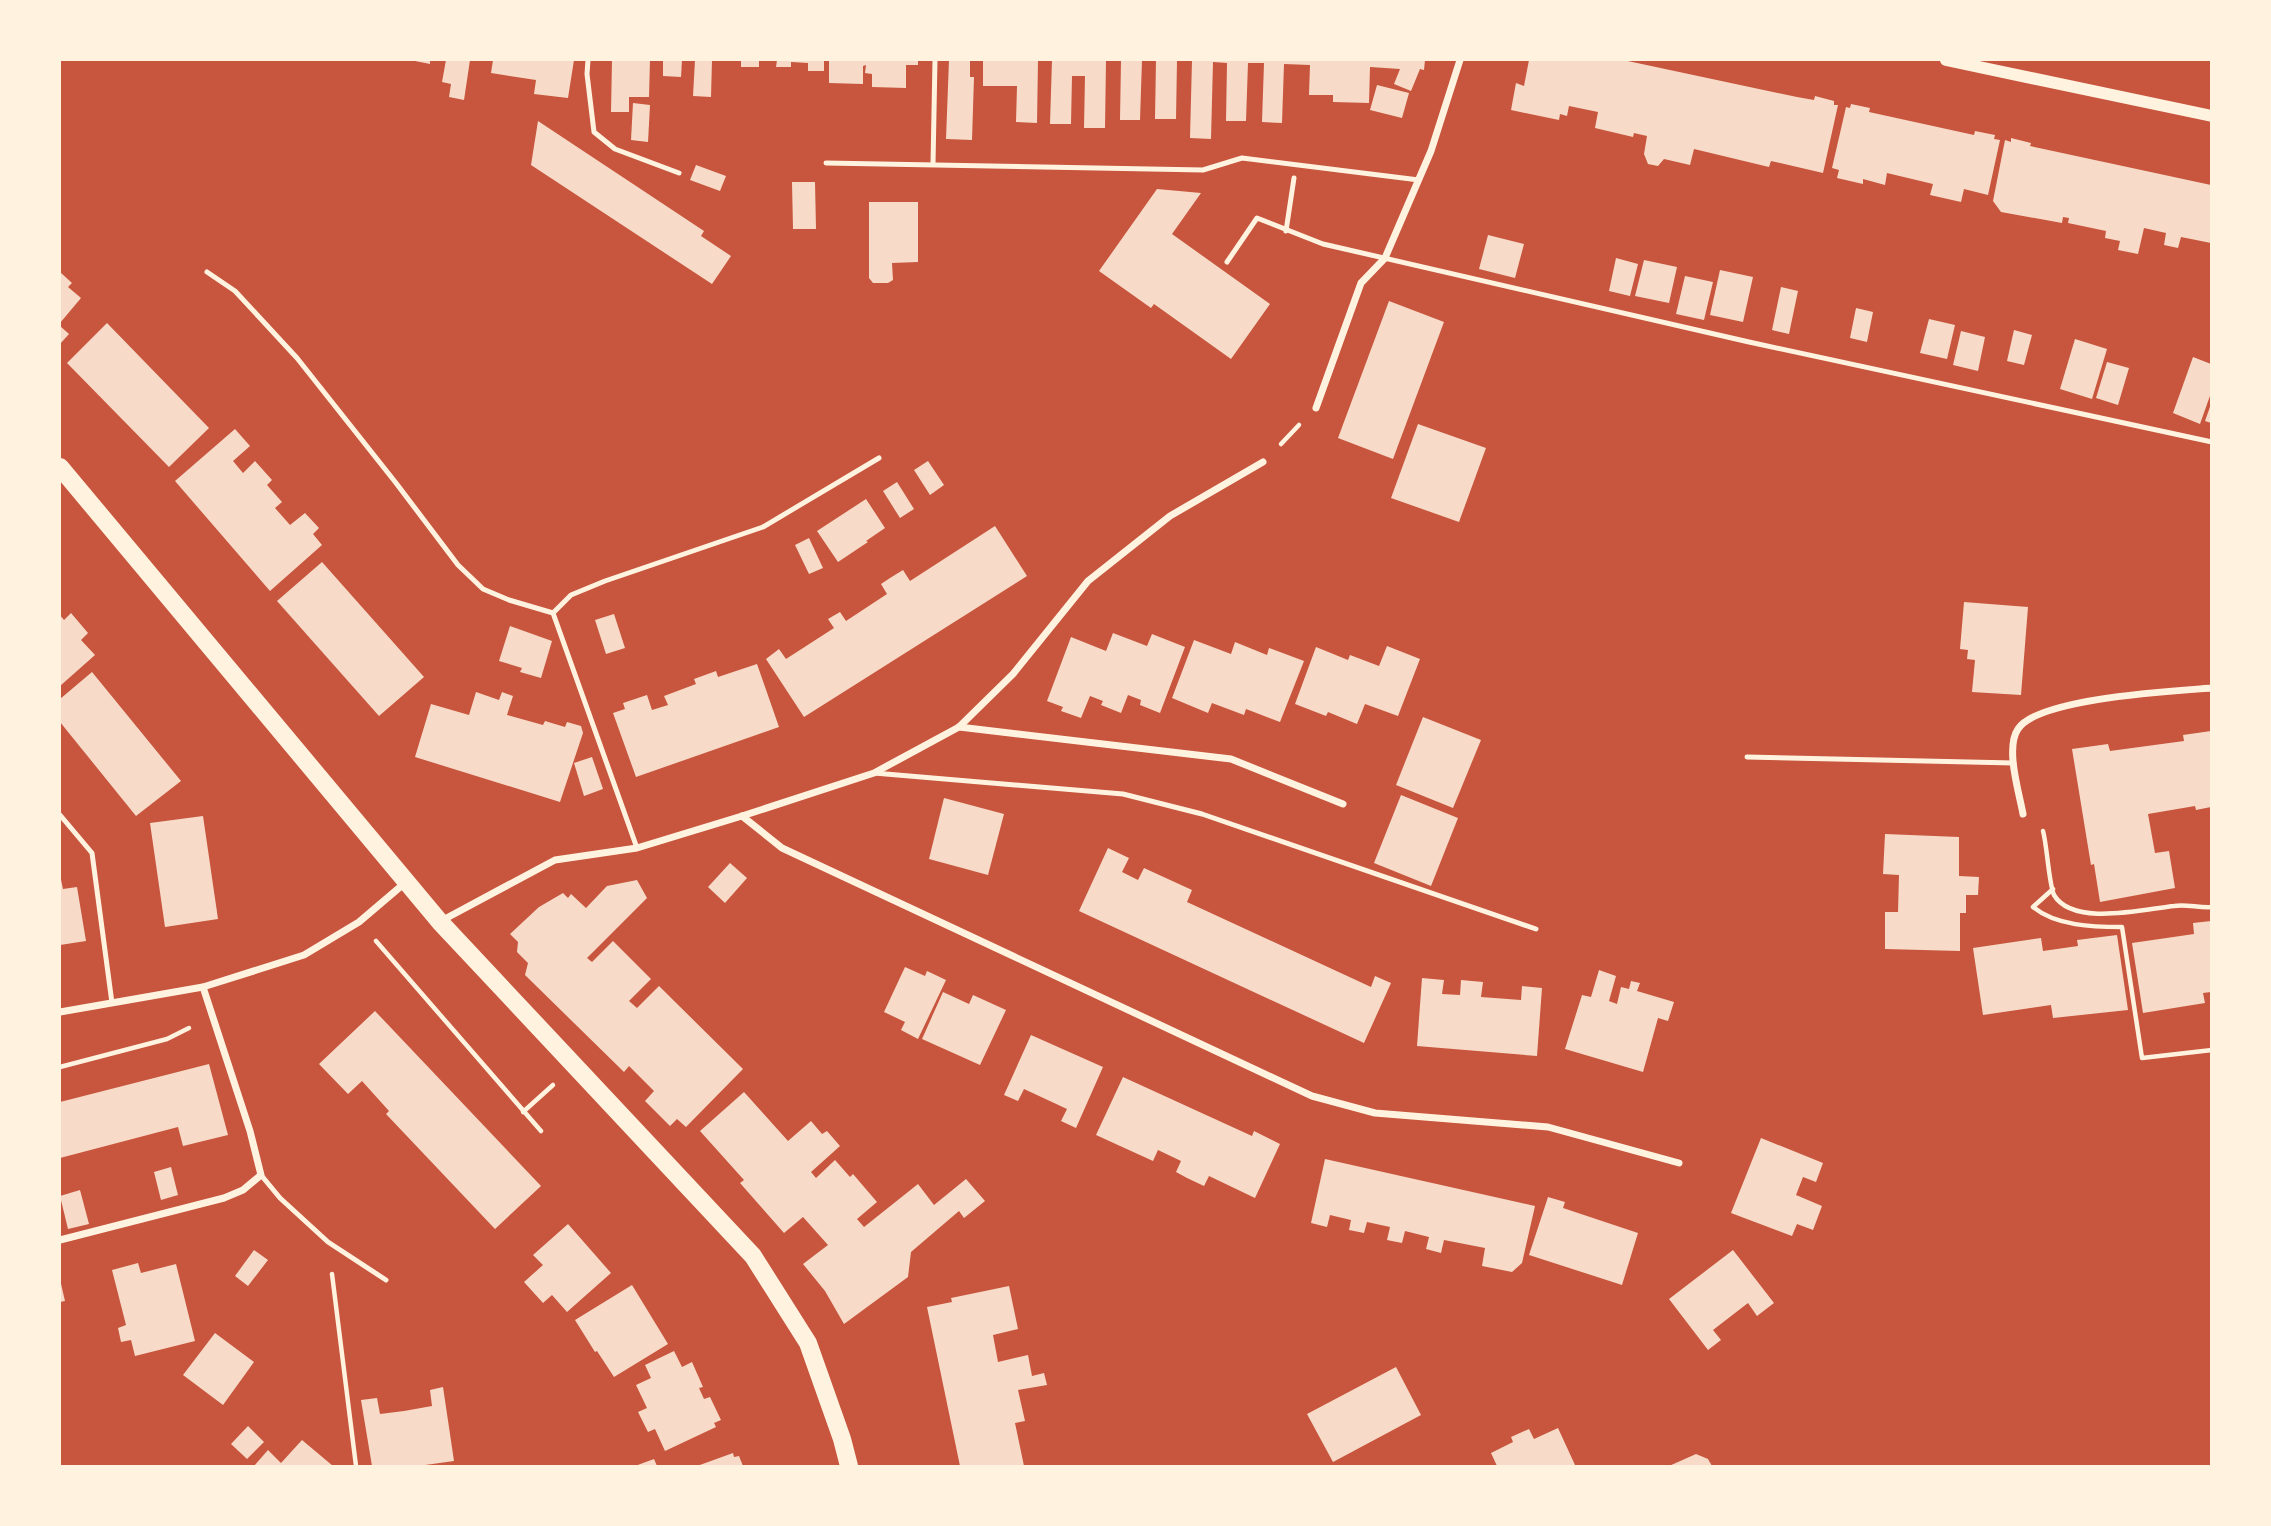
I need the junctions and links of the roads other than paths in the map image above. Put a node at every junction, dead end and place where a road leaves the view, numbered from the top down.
1 (587, 60) edge
2 (935, 60) edge
3 (1460, 60) edge
4 (1946, 60) edge
5 (2211, 116) edge
6 (826, 163) dead end
7 (933, 164) junction
8 (679, 173) dead end
9 (1294, 178) dead end
10 (1419, 180) junction
11 (1286, 230) junction
12 (1385, 258) junction
13 (1227, 262) dead end
14 (207, 272) dead end
15 (1316, 408) road end
16 (2211, 442) edge
17 (879, 458) dead end
18 (1263, 462) road end
19 (60, 467) edge
20 (554, 612) junction
21 (2211, 688) edge
22 (958, 727) junction
23 (1747, 757) dead end
24 (2014, 763) junction
25 (874, 773) junction
26 (1343, 804) dead end
27 (2023, 814) road end
28 (60, 815) edge
29 (742, 816) junction
30 (637, 848) junction
31 (406, 882) junction
32 (440, 922) junction
33 (1536, 929) dead end
34 (203, 987) junction
35 (112, 1003) junction
36 (60, 1012) edge
37 (1679, 1163) dead end
38 (261, 1175) junction
39 (60, 1240) edge
40 (386, 1280) dead end
41 (849, 1466) edge

1 - 8 lane
2 - 7 lane
3 - 10 street
4 - 5 street
6 - 7 lane
7 - 10 lane
9 - 11 lane
10 - 12 street
11 - 12 lane
11 - 13 lane
12 - 15 street
12 - 16 lane
14 - 20 lane
17 - 20 lane
18 - 22 street
19 - 31 main road
20 - 30 lane
21 - 24 street
22 - 25 street
22 - 26 street
23 - 24 lane
24 - 27 street
25 - 29 street
25 - 33 lane
28 - 35 lane
29 - 30 street
29 - 37 street
30 - 32 street
31 - 32 main road
31 - 34 street
32 - 41 main road
34 - 35 street
34 - 38 street
35 - 36 street
38 - 39 street
38 - 40 lane

